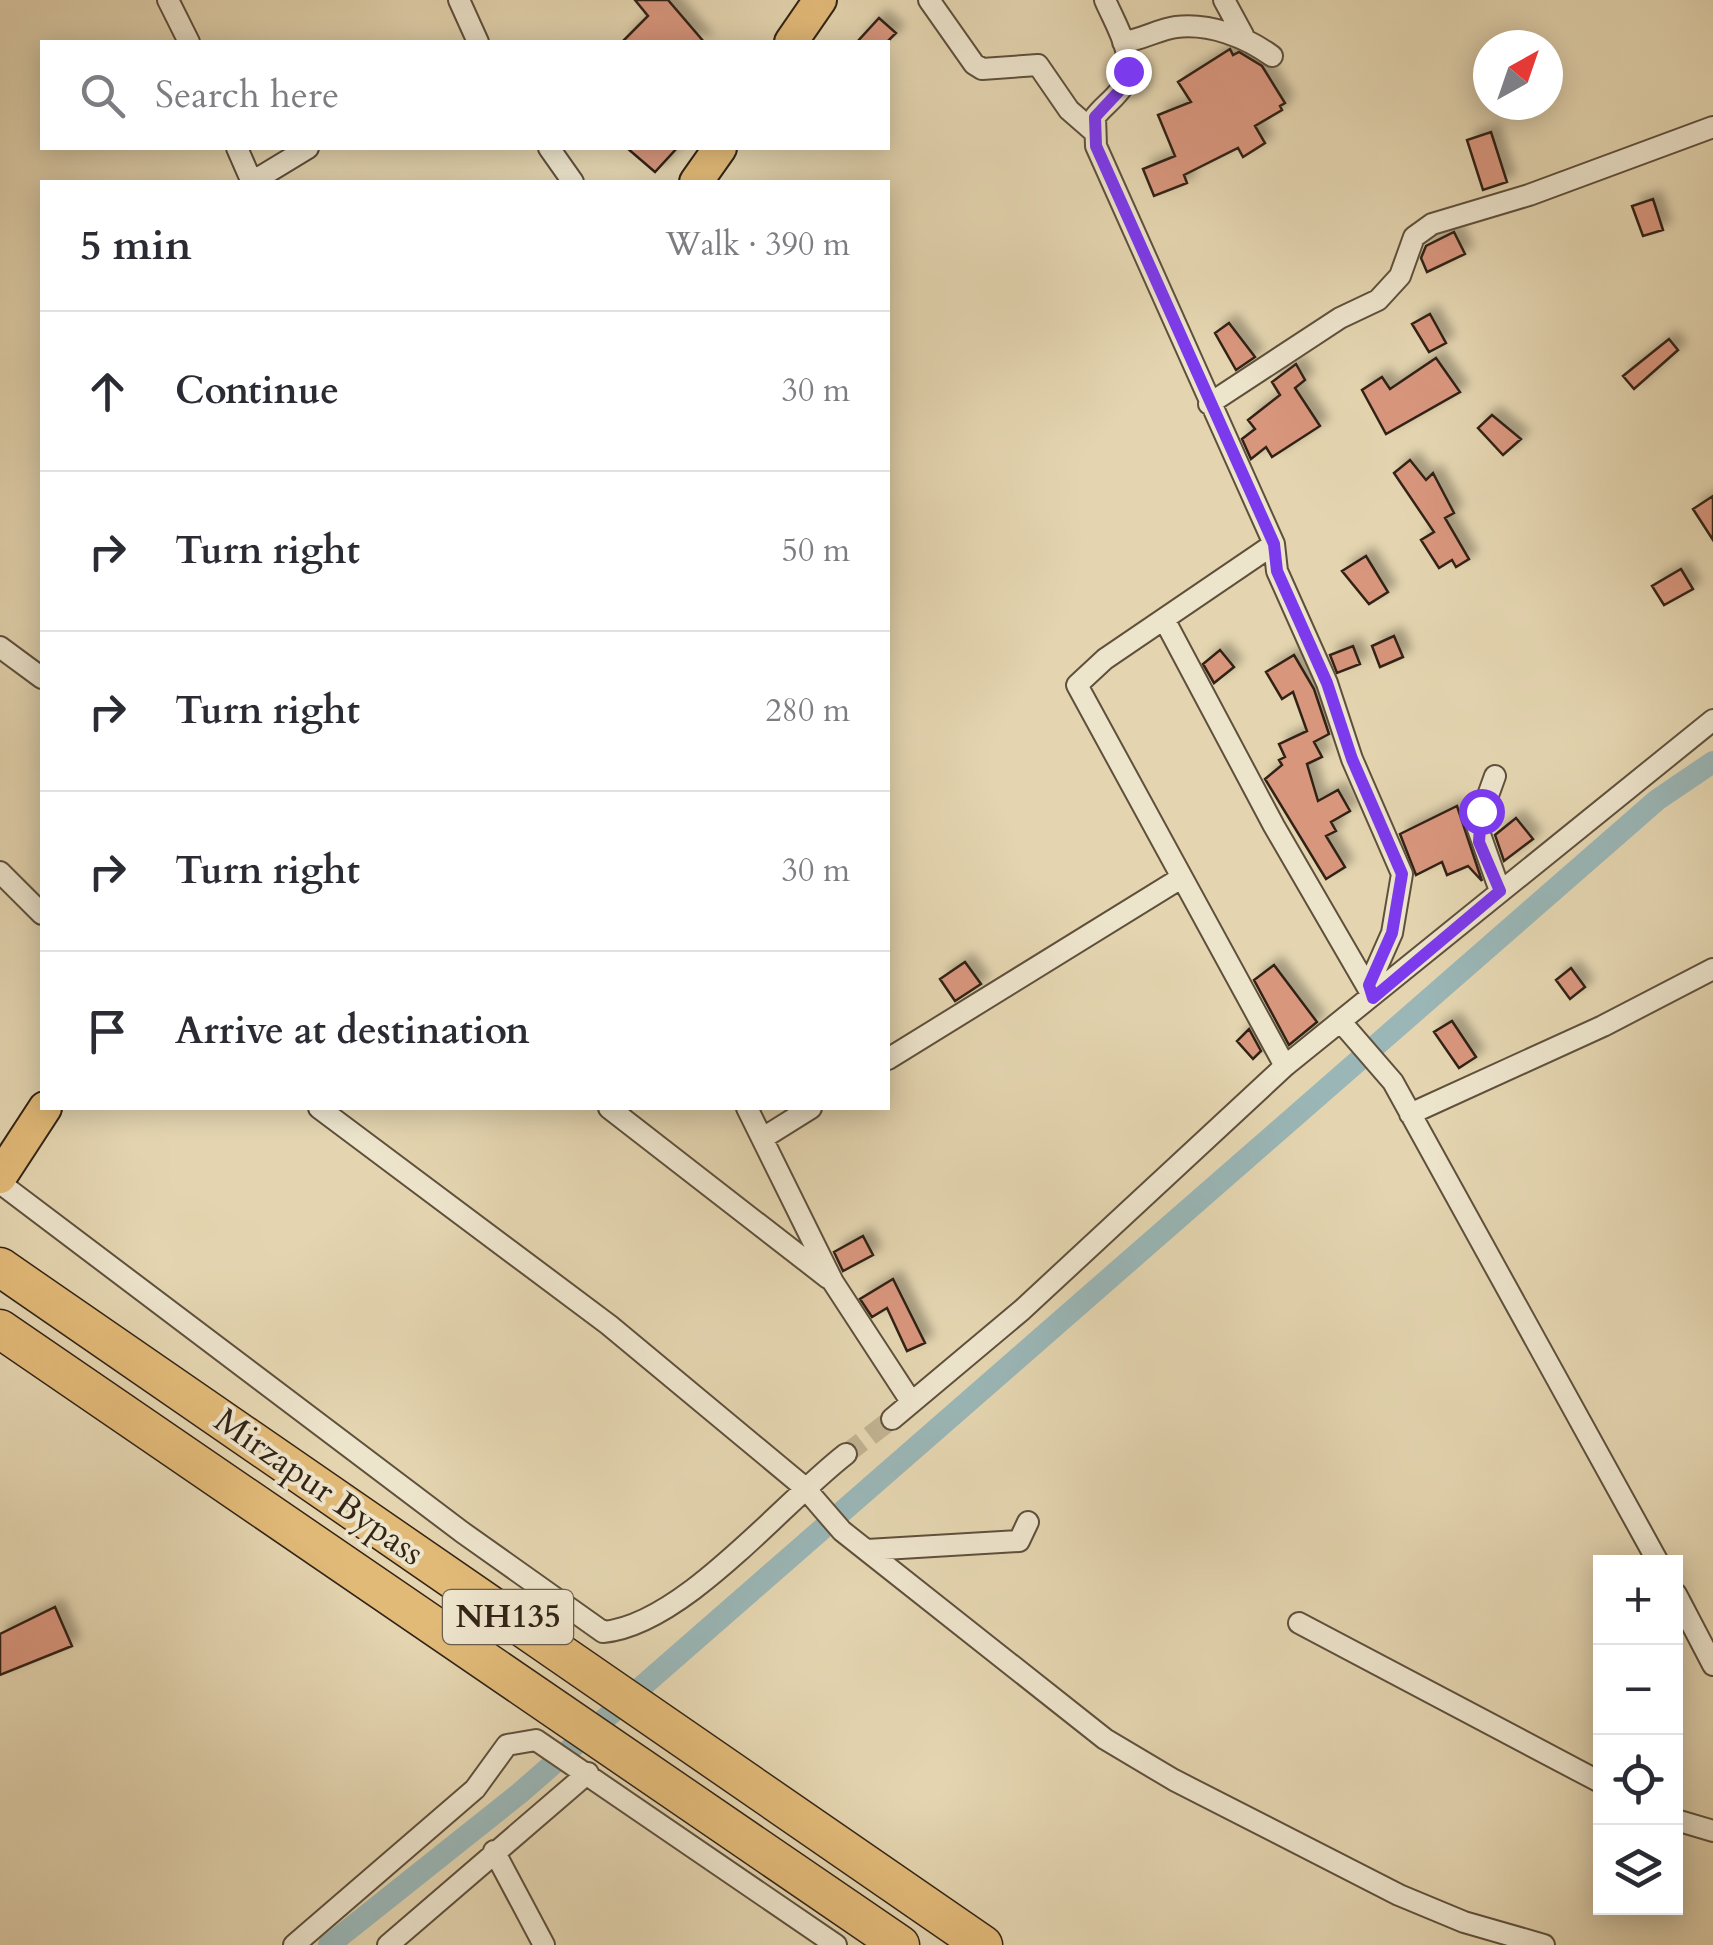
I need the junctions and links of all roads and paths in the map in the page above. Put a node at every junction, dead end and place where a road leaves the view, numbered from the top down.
1 (168, 0) edge
2 (459, 0) edge
3 (820, 0) edge
4 (929, 0) edge
5 (1105, 0) edge
6 (1224, 0) edge
7 (1243, 35) junction
8 (188, 40) edge
9 (477, 40) edge
10 (792, 40) edge
11 (1123, 42) junction
12 (1272, 56) dead end
13 (1713, 127) edge
14 (1092, 130) junction
15 (238, 150) edge
16 (305, 150) edge
17 (550, 150) edge
18 (719, 150) edge
19 (251, 180) edge
20 (253, 180) edge
21 (573, 180) edge
22 (697, 180) edge
23 (1209, 404) junction
24 (1274, 544) junction
25 (1165, 621) junction
26 (0, 647) edge
27 (40, 677) edge
28 (1713, 720) edge
29 (1495, 776) dead end
30 (0, 872) edge
31 (1181, 878) junction
32 (1500, 891) junction
33 (40, 912) edge
34 (1713, 969) edge
35 (1371, 992) junction
36 (1341, 1022) junction
37 (890, 1058) edge
38 (1285, 1066) junction
39 (44, 1110) edge
40 (322, 1110) edge
41 (612, 1110) edge
42 (748, 1110) edge
43 (808, 1110) edge
44 (1410, 1114) junction
45 (763, 1138) junction
46 (0, 1180) edge
47 (0, 1267) edge
48 (833, 1282) junction
49 (1, 1330) edge
50 (910, 1400) junction
51 (892, 1419) tunnel mouth
52 (846, 1454) tunnel mouth
53 (804, 1486) junction
54 (1028, 1522) dead end
55 (867, 1550) junction
56 (1654, 1555) edge
57 (1683, 1607) edge
58 (1300, 1623) dead end
59 (1713, 1664) edge
60 (588, 1773) junction
61 (1593, 1778) edge
62 (1683, 1822) edge
63 (1713, 1831) edge
64 (494, 1851) junction
65 (294, 1945) edge
66 (388, 1945) edge
67 (544, 1945) edge
68 (836, 1945) edge
69 (900, 1945) edge
70 (983, 1945) edge
71 (1544, 1945) edge

1 - 8 street
2 - 9 street
3 - 10 main road
4 - 14 street
5 - 11 street
6 - 7 street
7 - 11 street
7 - 12 street
11 - 14 street
13 - 23 street
14 - 23 street
15 - 19 street
16 - 20 street
17 - 21 street
18 - 22 main road
23 - 24 street
24 - 25 street
24 - 35 street
25 - 31 street
25 - 35 street
26 - 27 street
28 - 32 street
29 - 32 street
30 - 33 street
31 - 37 street
31 - 38 street
32 - 35 street
34 - 44 street
35 - 36 street
36 - 38 street
36 - 44 street
38 - 50 street
39 - 46 main road
40 - 53 street
41 - 48 street
42 - 45 street
43 - 45 street
44 - 56 street
45 - 48 street
46 - 53 street
47 - 70 highway, Mirzapur Bypass / NH135
48 - 50 street
49 - 69 highway, Mirzapur Bypass / NH135
50 - 51 street
52 - 53 street
53 - 55 street
54 - 55 street
55 - 71 street
57 - 59 street
58 - 61 street
60 - 64 street
60 - 65 street
60 - 68 street
62 - 63 street
64 - 66 street
64 - 67 street

